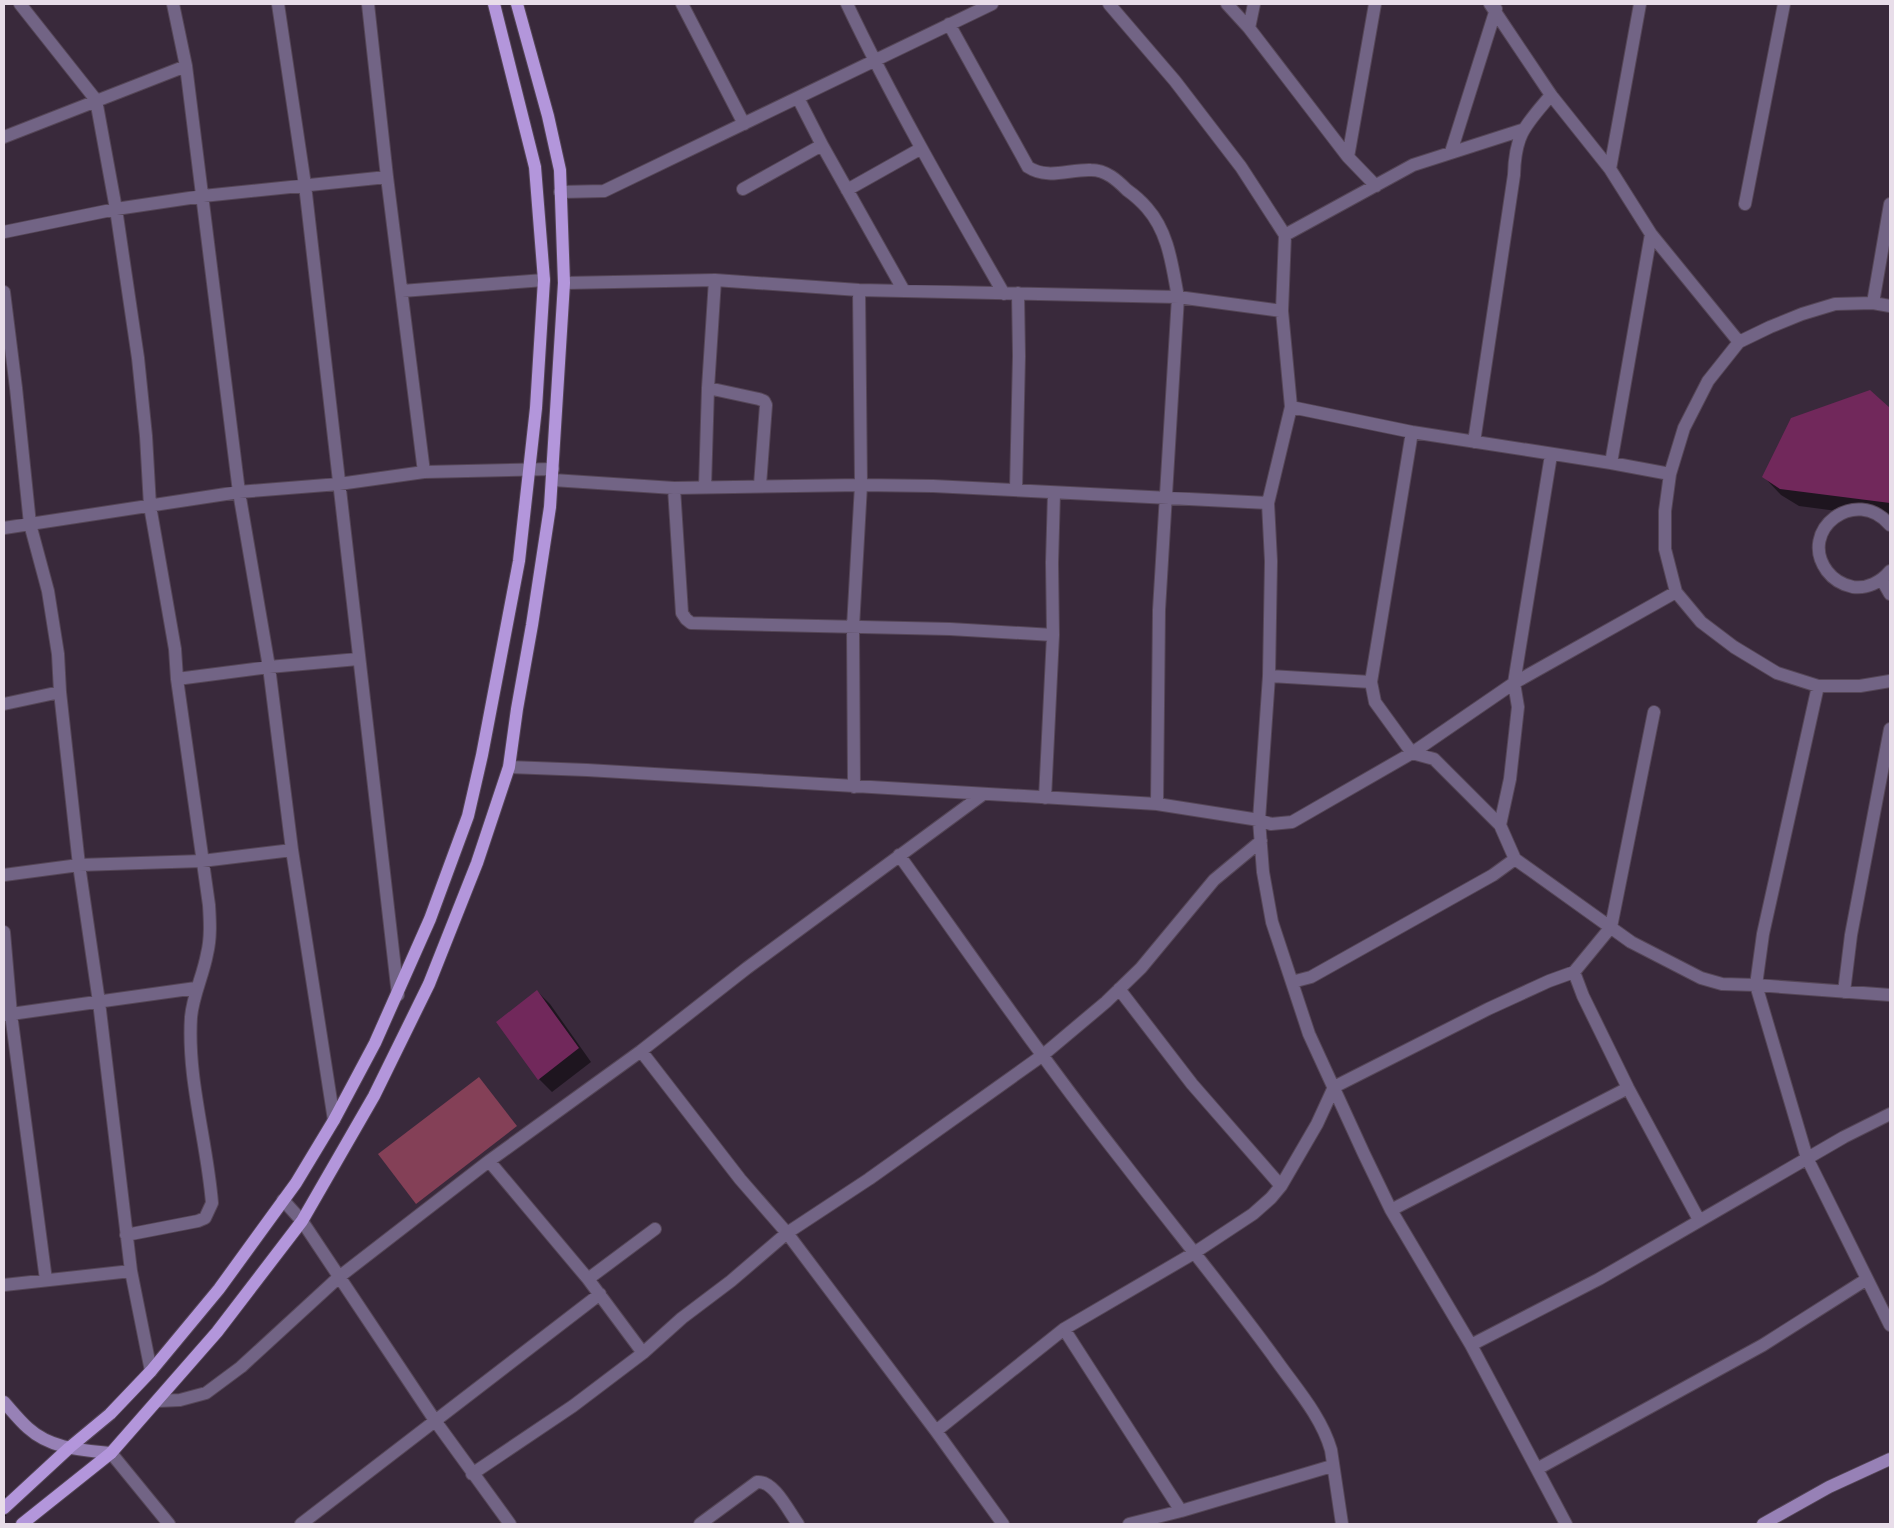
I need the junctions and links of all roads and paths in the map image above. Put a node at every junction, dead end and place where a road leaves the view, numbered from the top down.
1 (20, 4) edge
2 (173, 4) edge
3 (278, 4) edge
4 (368, 4) edge
5 (494, 4) edge
6 (517, 4) edge
7 (682, 4) edge
8 (848, 4) edge
9 (992, 4) edge
10 (1110, 4) edge
11 (1228, 4) edge
12 (1254, 4) edge
13 (1375, 4) edge
14 (1640, 4) edge
15 (1784, 4) edge
16 (1494, 7) edge
17 (949, 24) junction
18 (1249, 28) junction
19 (874, 61) junction
20 (186, 66) junction
21 (1551, 94) junction
22 (798, 98) junction
23 (96, 100) junction
24 (744, 124) junction
25 (1522, 130) junction
26 (4, 137) edge
27 (822, 145) junction
28 (920, 149) junction
29 (1451, 152) junction
30 (1348, 157) junction
31 (1610, 169) junction
32 (387, 177) junction
33 (305, 185) junction
34 (1376, 186) junction
35 (743, 189) dead end
36 (847, 190) junction
37 (560, 192) junction
38 (203, 196) junction
39 (1745, 204) dead end
40 (1890, 204) edge
41 (116, 209) junction
42 (4, 232) edge
43 (1650, 234) junction
44 (1285, 235) junction
45 (544, 280) junction
46 (715, 280) junction
47 (564, 283) junction
48 (859, 290) junction
49 (402, 291) junction
50 (904, 291) junction
51 (4, 292) edge
52 (1018, 293) junction
53 (1004, 294) junction
54 (1178, 297) junction
55 (1874, 303) junction
56 (1890, 306) edge
57 (1282, 311) junction
58 (1739, 342) junction
59 (708, 388) junction
60 (1291, 407) junction
61 (1412, 432) junction
62 (1474, 442) junction
63 (1552, 455) junction
64 (1610, 463) junction
65 (531, 468) junction
66 (424, 472) junction
67 (553, 474) junction
68 (1670, 474) junction
69 (339, 484) junction
70 (861, 485) junction
71 (760, 486) junction
72 (705, 487) junction
73 (674, 488) junction
74 (1016, 489) junction
75 (239, 492) junction
76 (1054, 492) junction
77 (1166, 498) junction
78 (1268, 503) junction
79 (150, 506) junction
80 (30, 524) junction
81 (1890, 525) edge
82 (4, 528) edge
83 (1886, 576) edge
84 (1676, 592) junction
85 (1890, 594) edge
86 (853, 627) junction
87 (1054, 635) junction
88 (358, 659) junction
89 (268, 667) junction
90 (1269, 676) junction
91 (177, 679) junction
92 (1890, 681) edge
93 (1371, 682) junction
94 (1514, 683) junction
95 (1818, 686) junction
96 (60, 692) junction
97 (4, 704) edge
98 (1654, 712) dead end
99 (1890, 729) edge
100 (1412, 753) junction
101 (510, 767) junction
102 (854, 786) junction
103 (982, 795) junction
104 (1045, 798) junction
105 (1157, 804) junction
106 (1259, 820) junction
107 (1500, 824) junction
108 (1261, 841) junction
109 (292, 850) junction
110 (899, 855) junction
111 (1515, 859) junction
112 (202, 861) junction
113 (79, 865) junction
114 (4, 876) edge
115 (1611, 927) junction
116 (4, 932) edge
117 (1574, 972) junction
118 (1292, 982) junction
119 (1756, 985) junction
120 (196, 988) junction
121 (1119, 989) junction
122 (1844, 992) junction
123 (398, 995) junction
124 (1890, 995) edge
125 (100, 1002) junction
126 (7, 1015) edge
127 (641, 1050) junction
128 (1043, 1055) junction
129 (1334, 1087) junction
130 (1628, 1088) junction
131 (1890, 1114) edge
132 (334, 1120) junction
133 (1807, 1158) junction
134 (490, 1160) junction
135 (1281, 1186) junction
136 (283, 1200) junction
137 (1391, 1210) junction
138 (1699, 1220) junction
139 (302, 1221) junction
140 (655, 1229) dead end
141 (787, 1233) junction
142 (126, 1235) junction
143 (1194, 1253) junction
144 (131, 1271) junction
145 (339, 1277) junction
146 (588, 1279) junction
147 (1867, 1279) junction
148 (46, 1280) junction
149 (4, 1285) edge
150 (600, 1294) junction
151 (1890, 1325) edge
152 (1064, 1329) junction
153 (1471, 1345) junction
154 (644, 1353) junction
155 (150, 1371) junction
156 (158, 1401) junction
157 (4, 1402) edge
158 (436, 1422) junction
159 (936, 1430) junction
160 (69, 1448) junction
161 (111, 1453) junction
162 (1890, 1459) edge
163 (1332, 1466) junction
164 (1537, 1469) junction
165 (472, 1474) junction
166 (4, 1508) edge
167 (1181, 1511) junction
168 (714, 1520) edge
169 (22, 1524) edge
170 (169, 1524) edge
171 (302, 1524) edge
172 (510, 1524) edge
173 (700, 1524) edge
174 (798, 1524) edge
175 (1003, 1524) edge
176 (1129, 1524) edge
177 (1342, 1524) edge
178 (1566, 1524) edge
179 (1763, 1524) edge

1 - 23 street
2 - 20 street
3 - 33 street
4 - 32 street
5 - 45 main road
6 - 37 main road
7 - 24 street
8 - 19 street
9 - 17 street
10 - 44 street
11 - 18 street
12 - 18 street
13 - 30 street
14 - 31 street
15 - 39 street
16 - 21 street
16 - 29 street
17 - 19 street
17 - 54 street
18 - 30 street
19 - 22 street
19 - 28 street
20 - 23 street
20 - 38 street
21 - 25 street
21 - 31 street
22 - 24 street
22 - 27 street
23 - 26 street
23 - 41 street
24 - 37 street
25 - 29 street
25 - 62 street
27 - 35 street
27 - 36 street
28 - 36 street
28 - 53 street
29 - 34 street
30 - 34 street
31 - 43 street
32 - 33 street
32 - 49 street
33 - 38 street
33 - 69 street
34 - 44 street
36 - 50 street
37 - 47 main road
38 - 41 street
38 - 75 street
40 - 55 street
41 - 42 street
41 - 79 street
43 - 58 street
43 - 64 street
44 - 57 street
45 - 49 street
45 - 65 main road
46 - 47 street
46 - 48 street
46 - 59 street
47 - 67 main road
48 - 50 street
48 - 70 street
49 - 66 street
50 - 53 street
51 - 80 street
52 - 53 street
52 - 54 street
52 - 74 street
54 - 57 street
54 - 77 street
55 - 56 street
55 - 58 street
57 - 60 street
58 - 68 street
59 - 71 street
59 - 72 street
60 - 61 street
60 - 78 street
61 - 62 street
61 - 93 street
62 - 63 street
63 - 64 street
63 - 94 street
64 - 68 street
65 - 66 street
65 - 67 street
65 - 123 main road
66 - 69 street
67 - 73 street
67 - 101 main road
68 - 84 street
69 - 75 street
69 - 88 street
70 - 71 street
70 - 74 street
70 - 86 street
71 - 72 street
72 - 73 street
73 - 86 street
74 - 76 street
75 - 79 street
75 - 89 street
76 - 77 street
76 - 87 street
77 - 78 street
77 - 105 street
78 - 90 street
79 - 80 street
79 - 91 street
80 - 82 street
80 - 96 street
81 - 83 street
83 - 85 street
84 - 94 street
84 - 95 street
86 - 87 street
86 - 102 street
87 - 104 street
88 - 89 street
88 - 123 street
89 - 91 street
89 - 109 street
90 - 93 street
90 - 106 street
91 - 112 street
92 - 95 street
93 - 100 street
94 - 100 street
94 - 107 street
95 - 119 street
96 - 97 street
96 - 113 street
98 - 115 street
99 - 122 street
100 - 106 street
100 - 107 street
101 - 102 street
101 - 139 main road
102 - 103 street
103 - 104 street
103 - 110 street
104 - 105 street
105 - 106 street
106 - 108 street
107 - 111 street
108 - 118 street
108 - 121 street
109 - 112 street
109 - 132 street
110 - 127 street
110 - 128 street
111 - 115 street
111 - 118 street
112 - 113 street
112 - 120 street
113 - 114 street
113 - 125 street
115 - 117 street
115 - 119 street
116 - 126 street
117 - 129 street
117 - 130 street
118 - 129 street
119 - 122 street
119 - 133 street
120 - 125 street
120 - 142 street
121 - 128 street
121 - 135 street
122 - 124 street
123 - 132 main road
125 - 126 street
125 - 142 street
126 - 148 street
127 - 134 street
127 - 141 street
128 - 141 street
128 - 143 street
129 - 135 street
129 - 137 street
130 - 137 street
130 - 138 street
131 - 133 street
132 - 136 main road
133 - 138 street
133 - 147 street
134 - 145 street
134 - 146 street
135 - 143 street
136 - 139 street
136 - 155 main road
137 - 153 street
138 - 153 street
139 - 145 street
139 - 156 main road
140 - 146 street
141 - 154 street
141 - 159 street
142 - 144 street
143 - 152 street
143 - 163 street
144 - 148 street
144 - 155 street
145 - 156 street
145 - 158 street
146 - 150 street
147 - 151 street
147 - 164 street
148 - 149 street
150 - 154 street
150 - 158 street
152 - 159 street
152 - 167 street
153 - 164 street
154 - 165 street
155 - 160 main road
156 - 161 main road
157 - 160 main road
158 - 165 street
158 - 171 street
159 - 175 street
160 - 161 main road
160 - 166 main road
161 - 169 main road
161 - 170 street
162 - 179 main road
163 - 167 street
163 - 177 street
164 - 178 street
165 - 172 street
167 - 176 street
168 - 173 street
168 - 174 street

